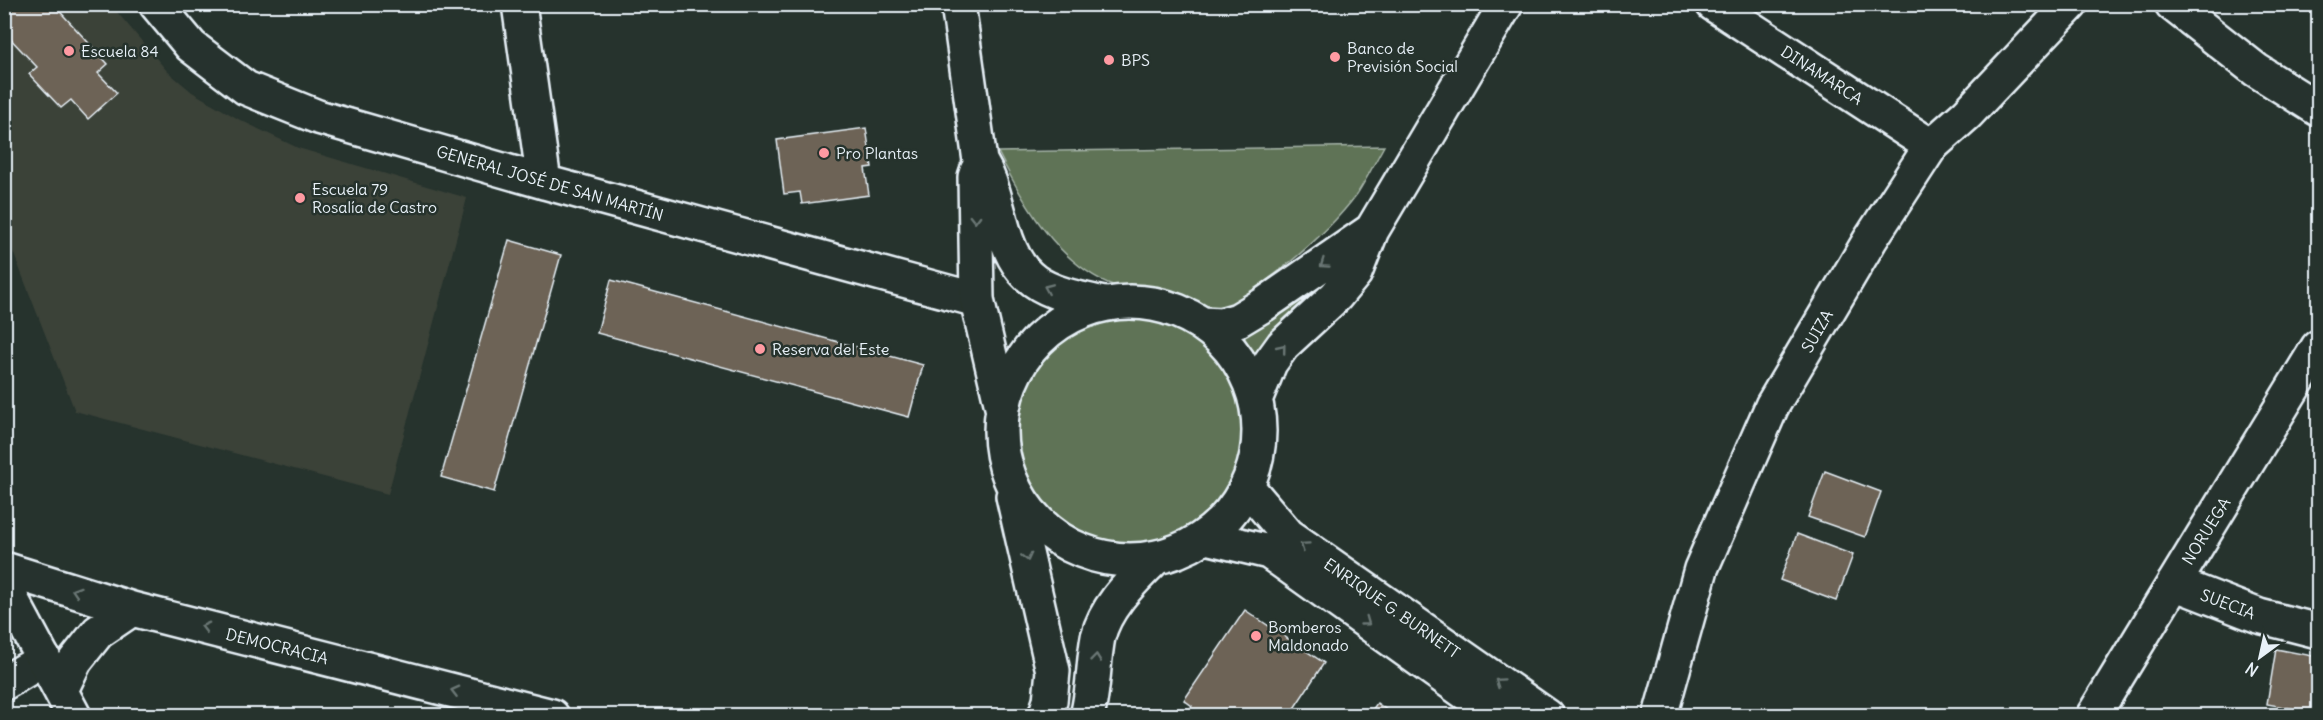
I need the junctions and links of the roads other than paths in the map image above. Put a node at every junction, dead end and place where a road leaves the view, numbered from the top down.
1 (156, 4) edge
2 (519, 4) edge
3 (958, 4) edge
4 (1506, 4) edge
5 (1713, 4) edge
6 (2071, 4) edge
7 (2172, 4) edge
8 (2319, 109) edge
9 (1931, 146) junction
10 (980, 161) junction
11 (544, 182) junction
12 (1372, 230) junction
13 (977, 300) junction
14 (1104, 304) junction
15 (1202, 324) junction
16 (2319, 347) edge
17 (1255, 400) junction
18 (1002, 407) junction
19 (1004, 459) junction
20 (1248, 488) junction
21 (1206, 537) junction
22 (1155, 558) junction
23 (4, 568) edge
24 (2174, 583) junction
25 (4, 585) edge
26 (132, 609) junction
27 (2319, 631) edge
28 (44, 659) junction
29 (4, 683) edge
30 (68, 703) edge
31 (552, 716) edge
32 (1045, 716) edge
33 (1087, 716) edge
34 (1498, 716) edge
35 (1546, 716) edge
36 (1660, 716) edge
37 (2093, 716) edge

1 - 11 street, GENERAL JOSÉ DE SAN MARTÍN
2 - 11 street
3 - 10 street
4 - 12 street
5 - 9 street, DINAMARCA
6 - 9 street, SUIZA
7 - 8 street
9 - 36 street, SUIZA
10 -> 13 street
14 -> 10 street
11 - 13 street, GENERAL JOSÉ DE SAN MARTÍN
12 -> 15 street
17 -> 12 street
13 - 18 street
14 - 15 street
14 - 18 street
15 - 17 street
16 - 24 street, NORUEGA
17 - 20 street
18 - 19 street
19 - 22 street
19 -> 32 street
20 - 21 street
35 -> 20 street, ENRIQUE G. BURNETT
21 - 22 street
21 -> 34 street, ENRIQUE G. BURNETT
33 -> 22 street
26 -> 23 street, DEMOCRACIA
24 - 27 street, SUECIA
24 - 37 street, NORUEGA
25 - 28 street
26 - 30 street
31 -> 26 street, DEMOCRACIA
28 - 29 street
28 - 30 street

